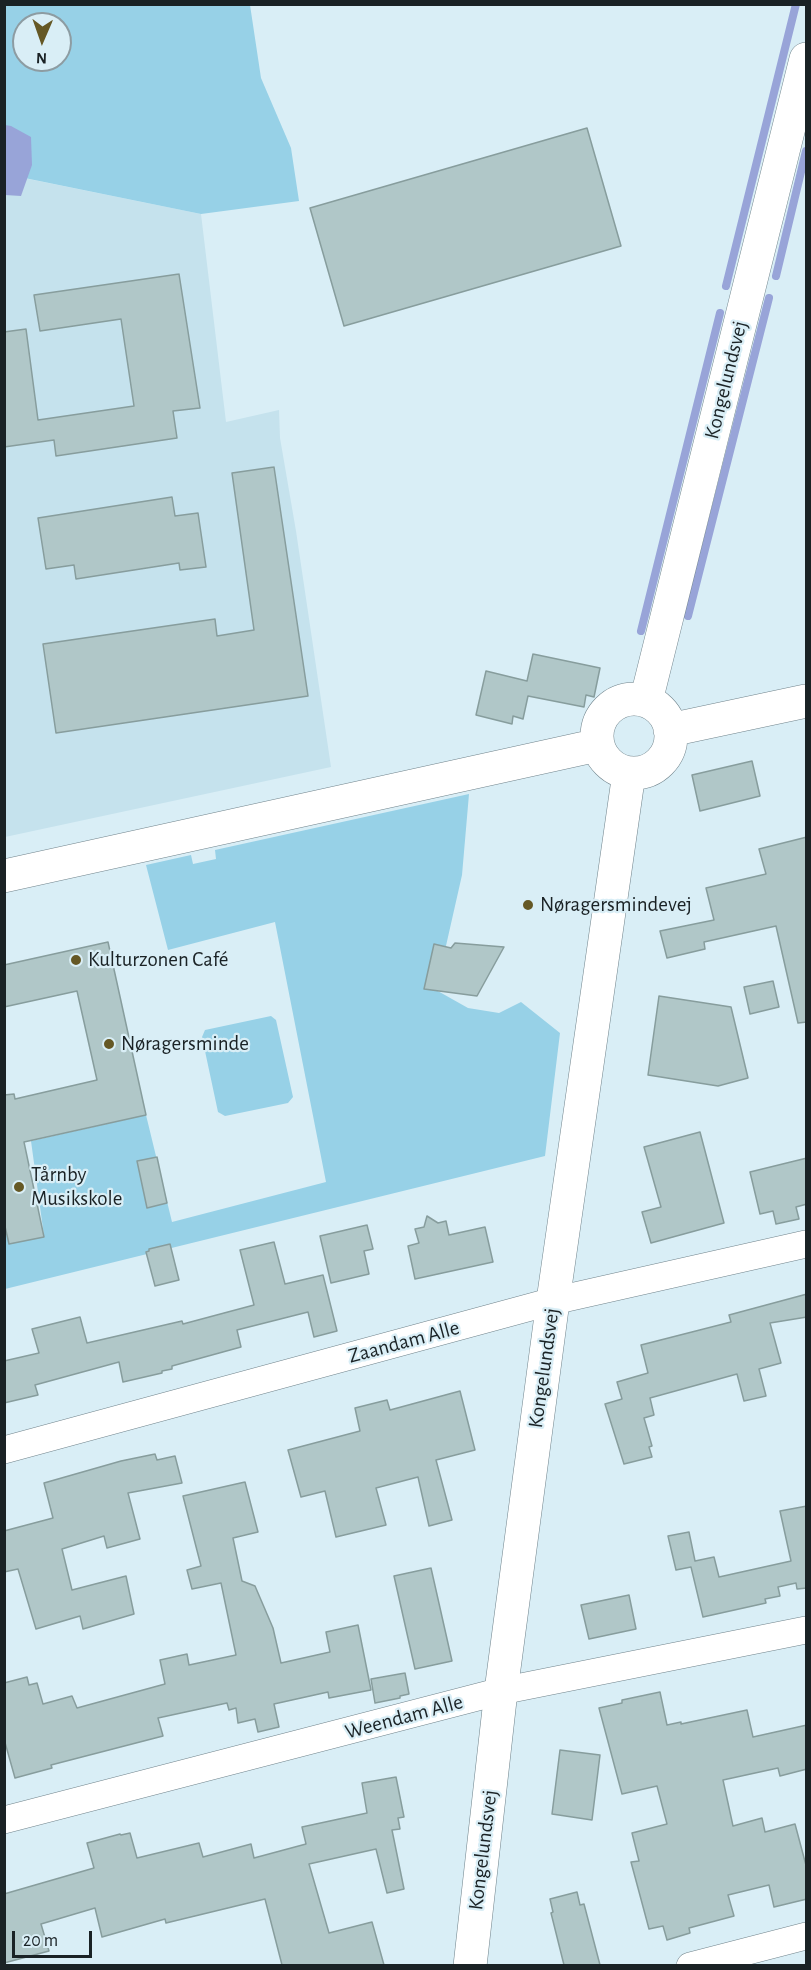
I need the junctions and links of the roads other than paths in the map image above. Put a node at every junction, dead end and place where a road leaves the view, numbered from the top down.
1 (807, 59) edge
2 (646, 701) junction
3 (807, 701) edge
4 (670, 730) junction
5 (598, 745) junction
6 (629, 772) junction
7 (4, 876) edge
8 (807, 1244) edge
9 (553, 1301) junction
10 (4, 1450) edge
11 (807, 1630) edge
12 (501, 1691) junction
13 (4, 1820) edge
14 (807, 1936) edge
15 (754, 1957) edge
16 (470, 1965) edge
17 (690, 1965) edge

1 - 2 street, Kongelundsvej
2 - 4 street
2 - 5 street
3 - 4 street
4 - 6 street
5 - 6 street
5 - 7 street
6 - 9 street, Kongelundsvej
8 - 9 street, Zaandam Alle
9 - 10 street, Zaandam Alle
9 - 12 street, Kongelundsvej
11 - 12 street, Weendam Alle
12 - 13 street, Weendam Alle
12 - 16 street, Kongelundsvej
14 - 15 street
15 - 17 street

